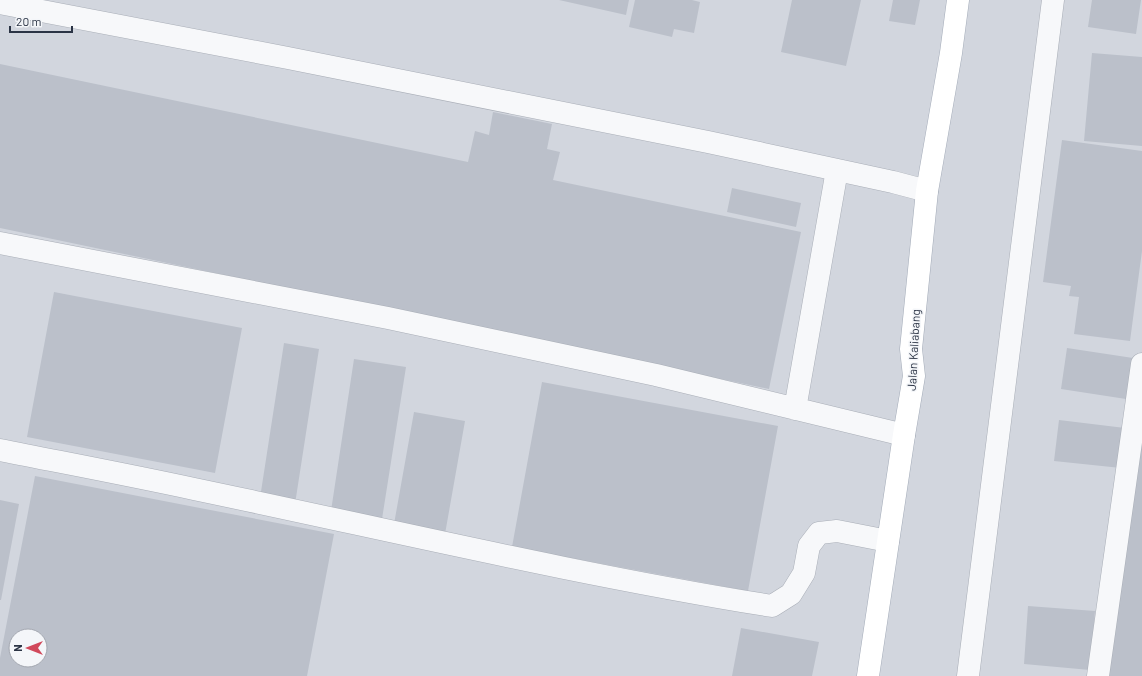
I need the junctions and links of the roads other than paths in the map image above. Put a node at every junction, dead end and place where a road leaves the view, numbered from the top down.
1 (958, 0) edge
2 (1053, 0) edge
3 (0, 4) edge
4 (837, 170) junction
5 (927, 191) junction
6 (0, 243) edge
7 (1142, 364) edge
8 (795, 409) junction
9 (904, 435) junction
10 (0, 450) edge
11 (888, 541) junction
12 (868, 676) edge
13 (968, 676) edge
14 (1098, 676) edge

1 - 5 main road, Jalan Kaliabang
2 - 13 lane
3 - 4 lane
4 - 5 lane
4 - 8 lane
5 - 9 main road, Jalan Kaliabang
6 - 8 lane
7 - 14 lane
8 - 9 lane
9 - 11 main road, Jalan Kaliabang
10 - 11 lane
11 - 12 main road, Jalan Kaliabang

